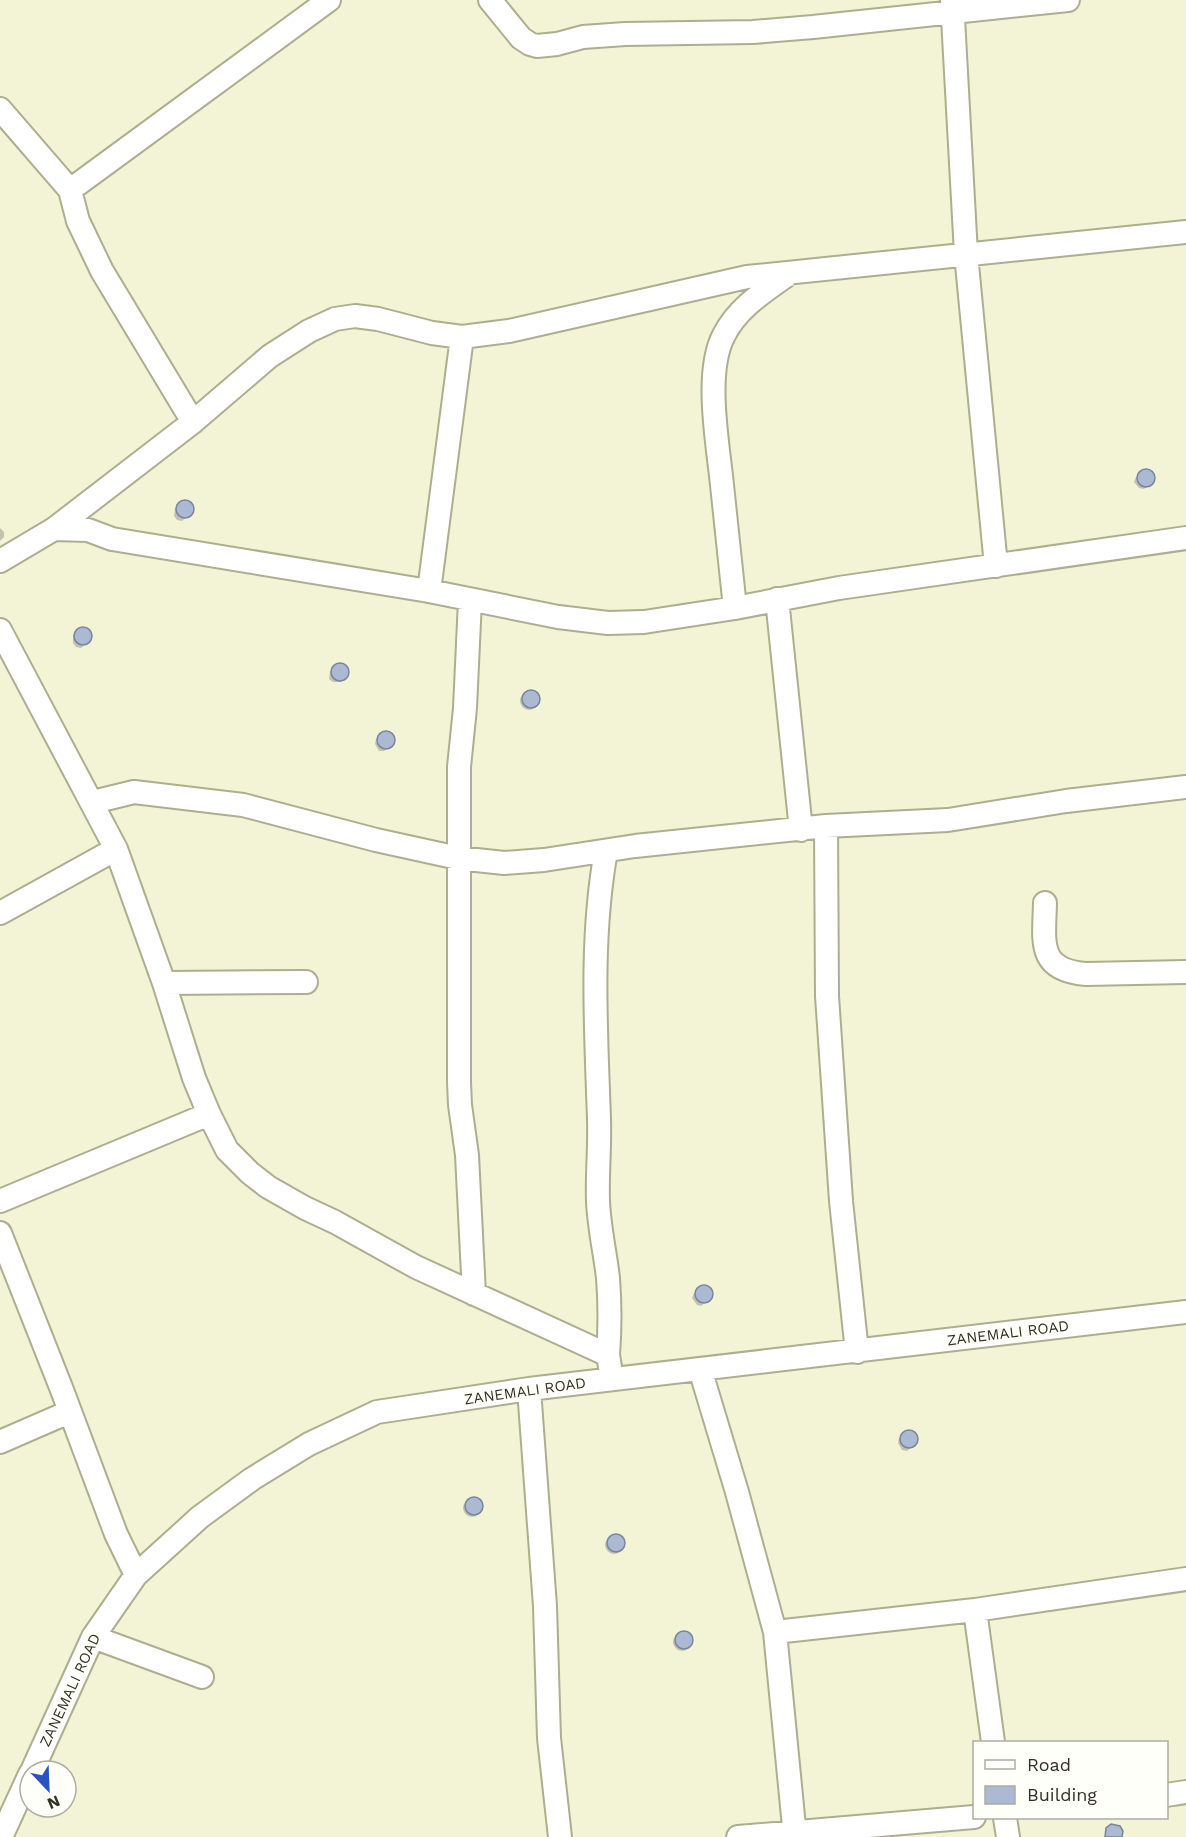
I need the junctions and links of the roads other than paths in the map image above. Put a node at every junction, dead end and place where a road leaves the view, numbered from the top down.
1 (329, 0) edge
2 (490, 0) edge
3 (1068, 0) edge
4 (952, 6) edge
5 (0, 109) edge
6 (70, 190) junction
7 (1186, 232) edge
8 (966, 254) junction
9 (791, 272) junction
10 (462, 337) junction
11 (193, 422) junction
12 (54, 529) junction
13 (1186, 538) edge
14 (0, 561) edge
15 (996, 566) junction
16 (429, 591) junction
17 (777, 599) junction
18 (470, 600) junction
19 (735, 608) junction
20 (0, 630) edge
21 (1186, 787) edge
22 (93, 801) junction
23 (826, 826) junction
24 (801, 830) junction
25 (116, 849) junction
26 (606, 851) junction
27 (458, 858) junction
28 (1045, 903) dead end
29 (0, 913) edge
30 (1186, 972) edge
31 (306, 982) dead end
32 (164, 983) junction
33 (209, 1114) junction
34 (0, 1201) edge
35 (0, 1233) edge
36 (474, 1294) junction
37 (1186, 1312) edge
38 (857, 1352) junction
39 (608, 1355) junction
40 (700, 1369) junction
41 (612, 1379) junction
42 (529, 1389) junction
43 (69, 1412) junction
44 (0, 1442) edge
45 (136, 1575) junction
46 (1186, 1580) edge
47 (975, 1610) junction
48 (774, 1632) junction
49 (93, 1637) junction
50 (202, 1677) dead end
51 (993, 1741) edge
52 (37, 1759) edge
53 (1186, 1792) edge
54 (1168, 1795) edge
55 (18, 1801) edge
56 (973, 1816) edge
57 (1005, 1819) edge
58 (794, 1834) edge
59 (1, 1837) edge
60 (560, 1837) edge
61 (738, 1837) edge
62 (1008, 1837) edge

1 - 6 street
2 - 4 street
3 - 4 street
4 - 8 street
5 - 6 street
6 - 11 street
7 - 8 street
8 - 9 street
8 - 15 street
9 - 10 street
9 - 19 street
10 - 11 street
10 - 16 street
11 - 12 street
12 - 14 street
12 - 16 street
13 - 15 street
15 - 17 street
16 - 18 street
17 - 19 street
17 - 24 street
18 - 19 street
18 - 27 street
20 - 22 street
21 - 23 street
22 - 25 street
22 - 27 street
23 - 24 street
23 - 38 street
24 - 26 street
25 - 29 street
25 - 32 street
26 - 27 street
26 - 39 street
27 - 36 street
28 - 30 street
31 - 32 street
32 - 33 street
33 - 34 street
33 - 36 street
35 - 43 street
36 - 39 street
37 - 38 street, ZANEMALI ROAD
38 - 40 street, ZANEMALI ROAD
39 - 41 street
40 - 41 street, ZANEMALI ROAD
40 - 48 street
41 - 42 street, ZANEMALI ROAD
42 - 45 street, ZANEMALI ROAD
42 - 60 street
43 - 44 street
43 - 45 street
45 - 49 street, ZANEMALI ROAD
46 - 47 street
47 - 48 street
47 - 51 street
48 - 58 street
49 - 50 street
49 - 52 street, ZANEMALI ROAD
53 - 54 street
55 - 59 street, ZANEMALI ROAD
56 - 58 street
57 - 62 street
58 - 61 street

